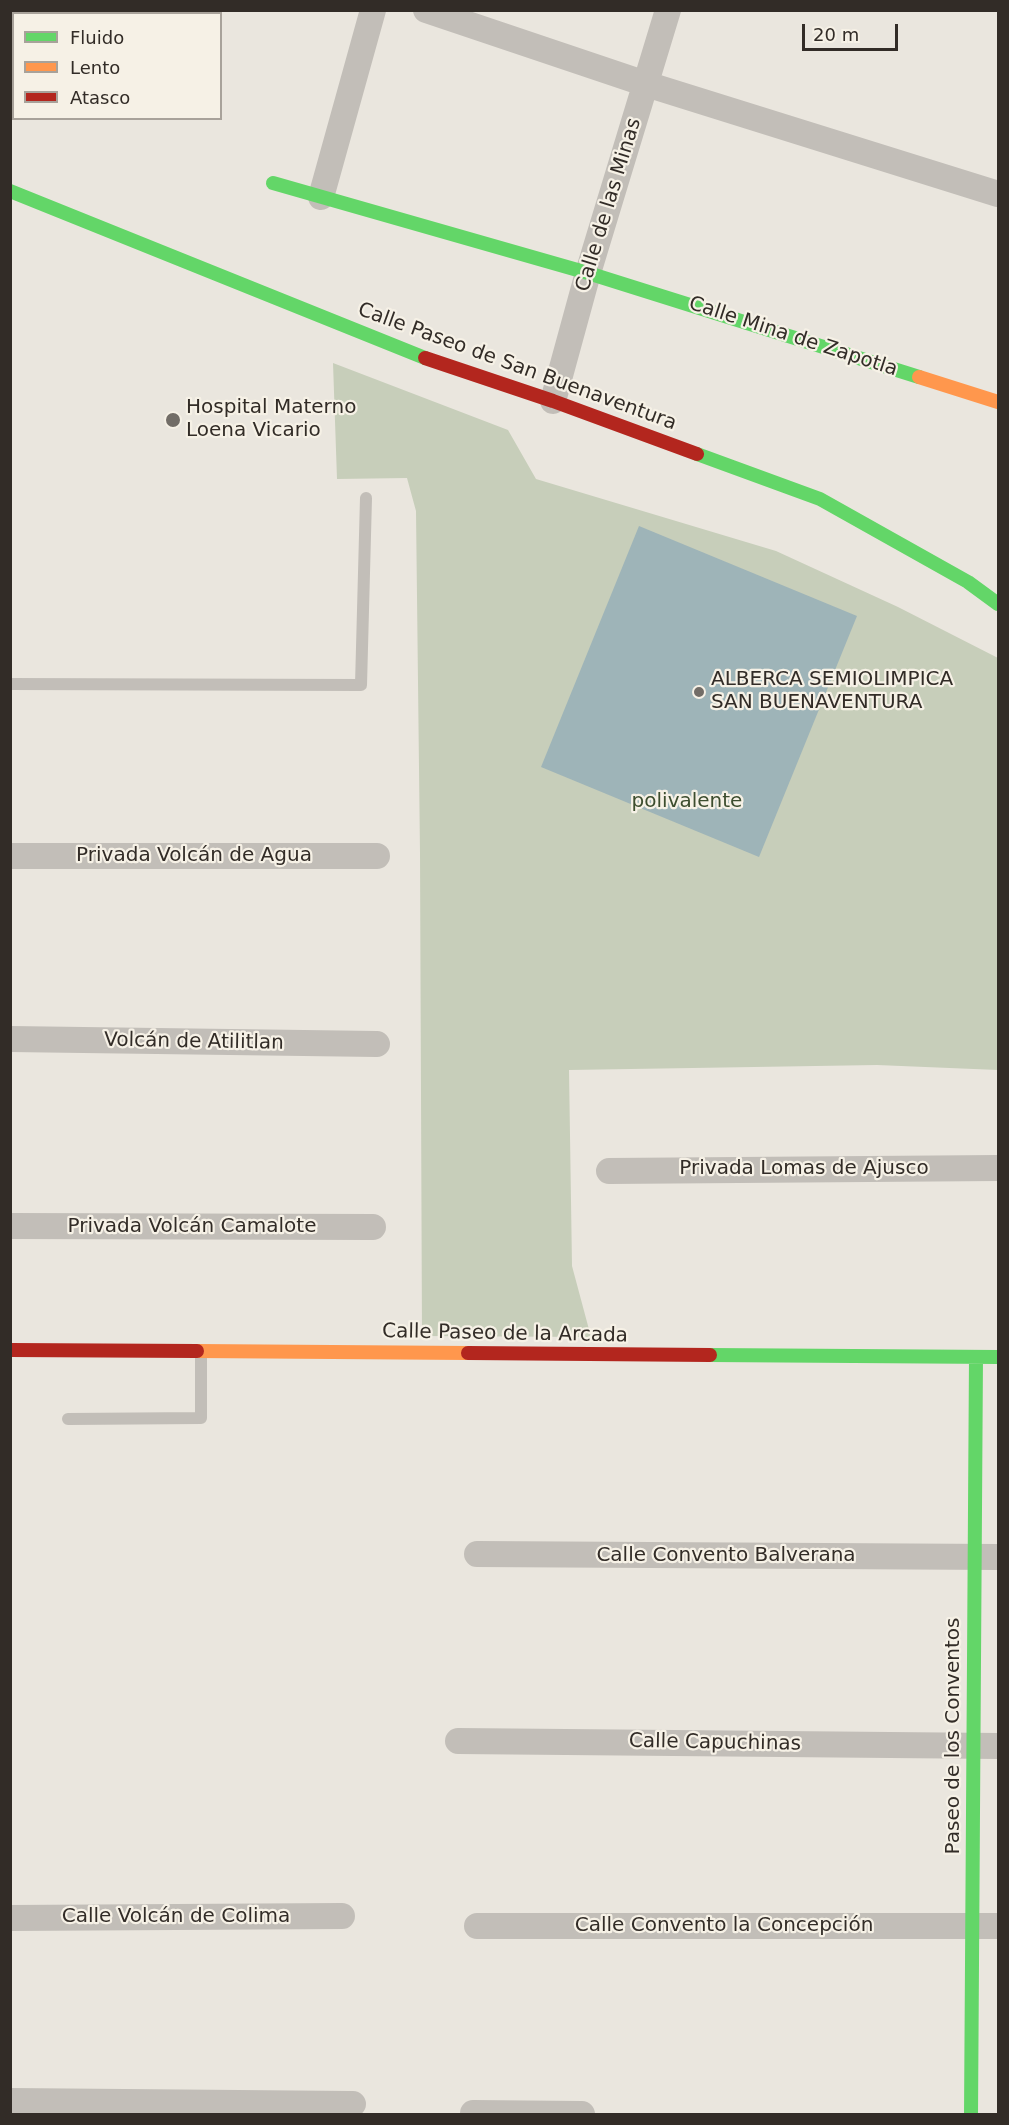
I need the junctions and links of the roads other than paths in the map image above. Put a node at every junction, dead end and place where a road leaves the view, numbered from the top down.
1 (373, 10) edge
2 (426, 10) edge
3 (668, 10) edge
4 (646, 84) junction
5 (273, 183) dead end
6 (10, 191) edge
7 (999, 194) edge
8 (321, 197) junction
9 (588, 273) junction
10 (553, 401) junction
11 (999, 402) edge
12 (366, 498) dead end
13 (999, 604) edge
14 (10, 684) edge
15 (10, 856) edge
16 (377, 856) dead end
17 (10, 1040) edge
18 (377, 1044) dead end
19 (999, 1168) edge
20 (609, 1171) dead end
21 (10, 1226) edge
22 (373, 1227) dead end
23 (10, 1350) edge
24 (201, 1350) junction
25 (975, 1357) junction
26 (999, 1357) edge
27 (68, 1419) dead end
28 (477, 1554) dead end
29 (986, 1557) edge
30 (458, 1741) dead end
31 (973, 1746) junction
32 (999, 1746) edge
33 (342, 1916) dead end
34 (10, 1918) edge
35 (477, 1926) dead end
36 (972, 1926) junction
37 (999, 1926) edge
38 (10, 2101) edge
39 (353, 2104) dead end
40 (473, 2113) edge
41 (582, 2115) edge
42 (971, 2115) edge

1 - 8 street
2 - 4 street
3 - 4 street, Calle de las Minas
4 - 7 street
4 - 9 street, Calle de las Minas
5 - 8 street, Calle Mina de Zapotla
6 - 10 street, Calle Paseo de San Buenaventura
8 - 9 street, Calle Mina de Zapotla
9 - 10 street, Calle de las Minas
9 - 11 street, Calle Mina de Zapotla
10 - 13 street, Calle Paseo de San Buenaventura
12 - 14 lane
15 - 16 street, Privada Volcán de Agua
17 - 18 street, Volcán de Atilitlan
19 - 20 street, Privada Lomas de Ajusco
21 - 22 street, Privada Volcán Camalote
23 - 24 street, Calle Paseo de la Arcada
24 - 25 street, Calle Paseo de la Arcada
24 - 27 lane
25 - 26 street, Calle Paseo de la Arcada
25 - 29 street, Paseo de los Conventos
28 - 29 street, Calle Convento Balverana
29 - 31 street, Paseo de los Conventos
30 - 31 street, Calle Capuchinas
31 - 32 street, Calle Capuchinas
31 - 36 street, Paseo de los Conventos
33 - 34 street, Calle Volcán de Colima
35 - 36 street, Calle Convento la Concepción
36 - 37 street, Calle Convento la Concepción
36 - 42 street, Paseo de los Conventos
38 - 39 street
40 - 41 street

